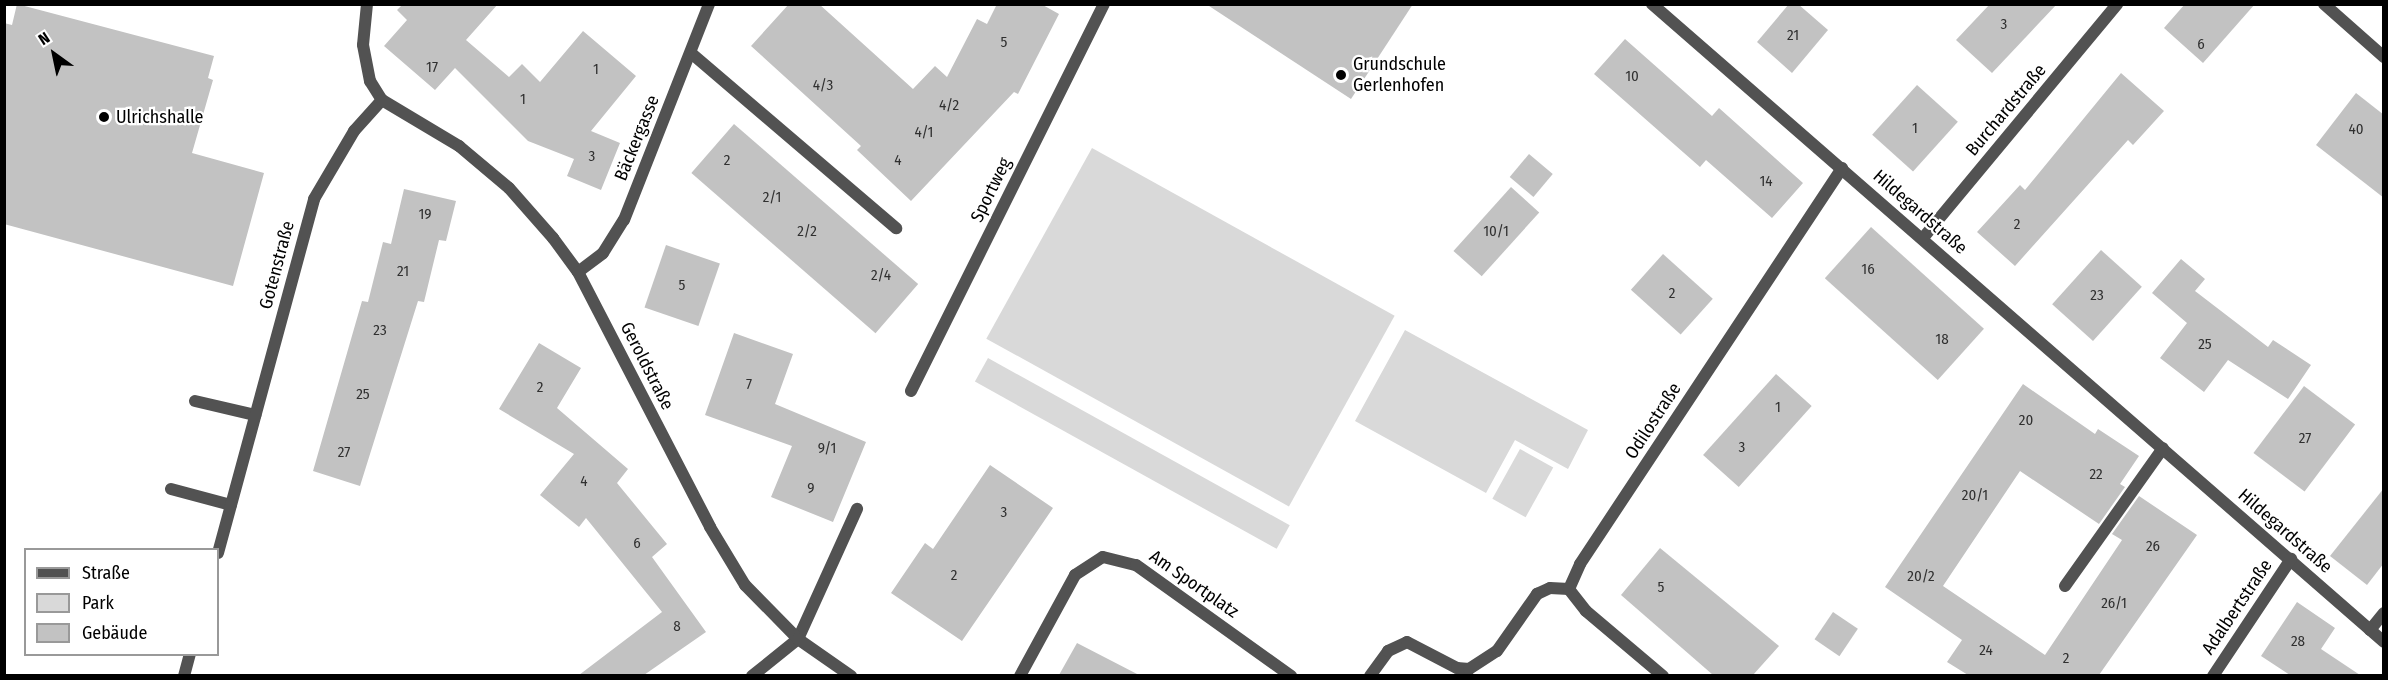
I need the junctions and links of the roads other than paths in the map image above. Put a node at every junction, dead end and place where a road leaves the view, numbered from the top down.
1 (367, 4) edge
2 (709, 4) edge
3 (1104, 4) edge
4 (1652, 4) edge
5 (2117, 4) edge
6 (2324, 4) edge
7 (690, 53) junction
8 (2384, 57) edge
9 (382, 100) junction
10 (1842, 168) junction
11 (896, 228) dead end
12 (1923, 238) junction
13 (578, 272) junction
14 (911, 391) dead end
15 (195, 400) dead end
16 (255, 415) junction
17 (2163, 448) junction
18 (171, 489) dead end
19 (231, 505) junction
20 (857, 509) dead end
21 (219, 549) edge
22 (2290, 559) junction
23 (2065, 586) dead end
24 (1569, 589) junction
25 (2384, 613) edge
26 (2370, 630) junction
27 (798, 639) junction
28 (2384, 642) edge
29 (189, 656) edge
30 (184, 675) edge
31 (752, 675) edge
32 (851, 675) edge
33 (1020, 675) edge
34 (1291, 675) edge
35 (1370, 675) edge
36 (1663, 675) edge
37 (2213, 675) edge

1 - 9 street
2 - 7 street, Bäckergasse
3 - 14 street, Sportweg
4 - 10 street, Hildegardstraße
5 - 12 street, Burchardstraße
6 - 8 street
7 - 11 street
7 - 13 street, Bäckergasse
9 - 13 street, Geroldstraße
9 - 16 street, Gotenstraße
10 - 12 street, Hildegardstraße
10 - 24 street, Odilostraße
12 - 17 street, Hildegardstraße
13 - 27 street, Geroldstraße
15 - 16 street
16 - 19 street, Gotenstraße
17 - 22 street, Hildegardstraße
17 - 23 street
18 - 19 street
19 - 21 street, Gotenstraße
20 - 27 street
22 - 26 street, Hildegardstraße
22 - 37 street, Adalbertstraße
24 - 35 street
24 - 36 street
25 - 26 street
26 - 28 street, Hildegardstraße
27 - 31 street
27 - 32 street, Geroldstraße
29 - 30 street
33 - 34 street, Am Sportplatz

